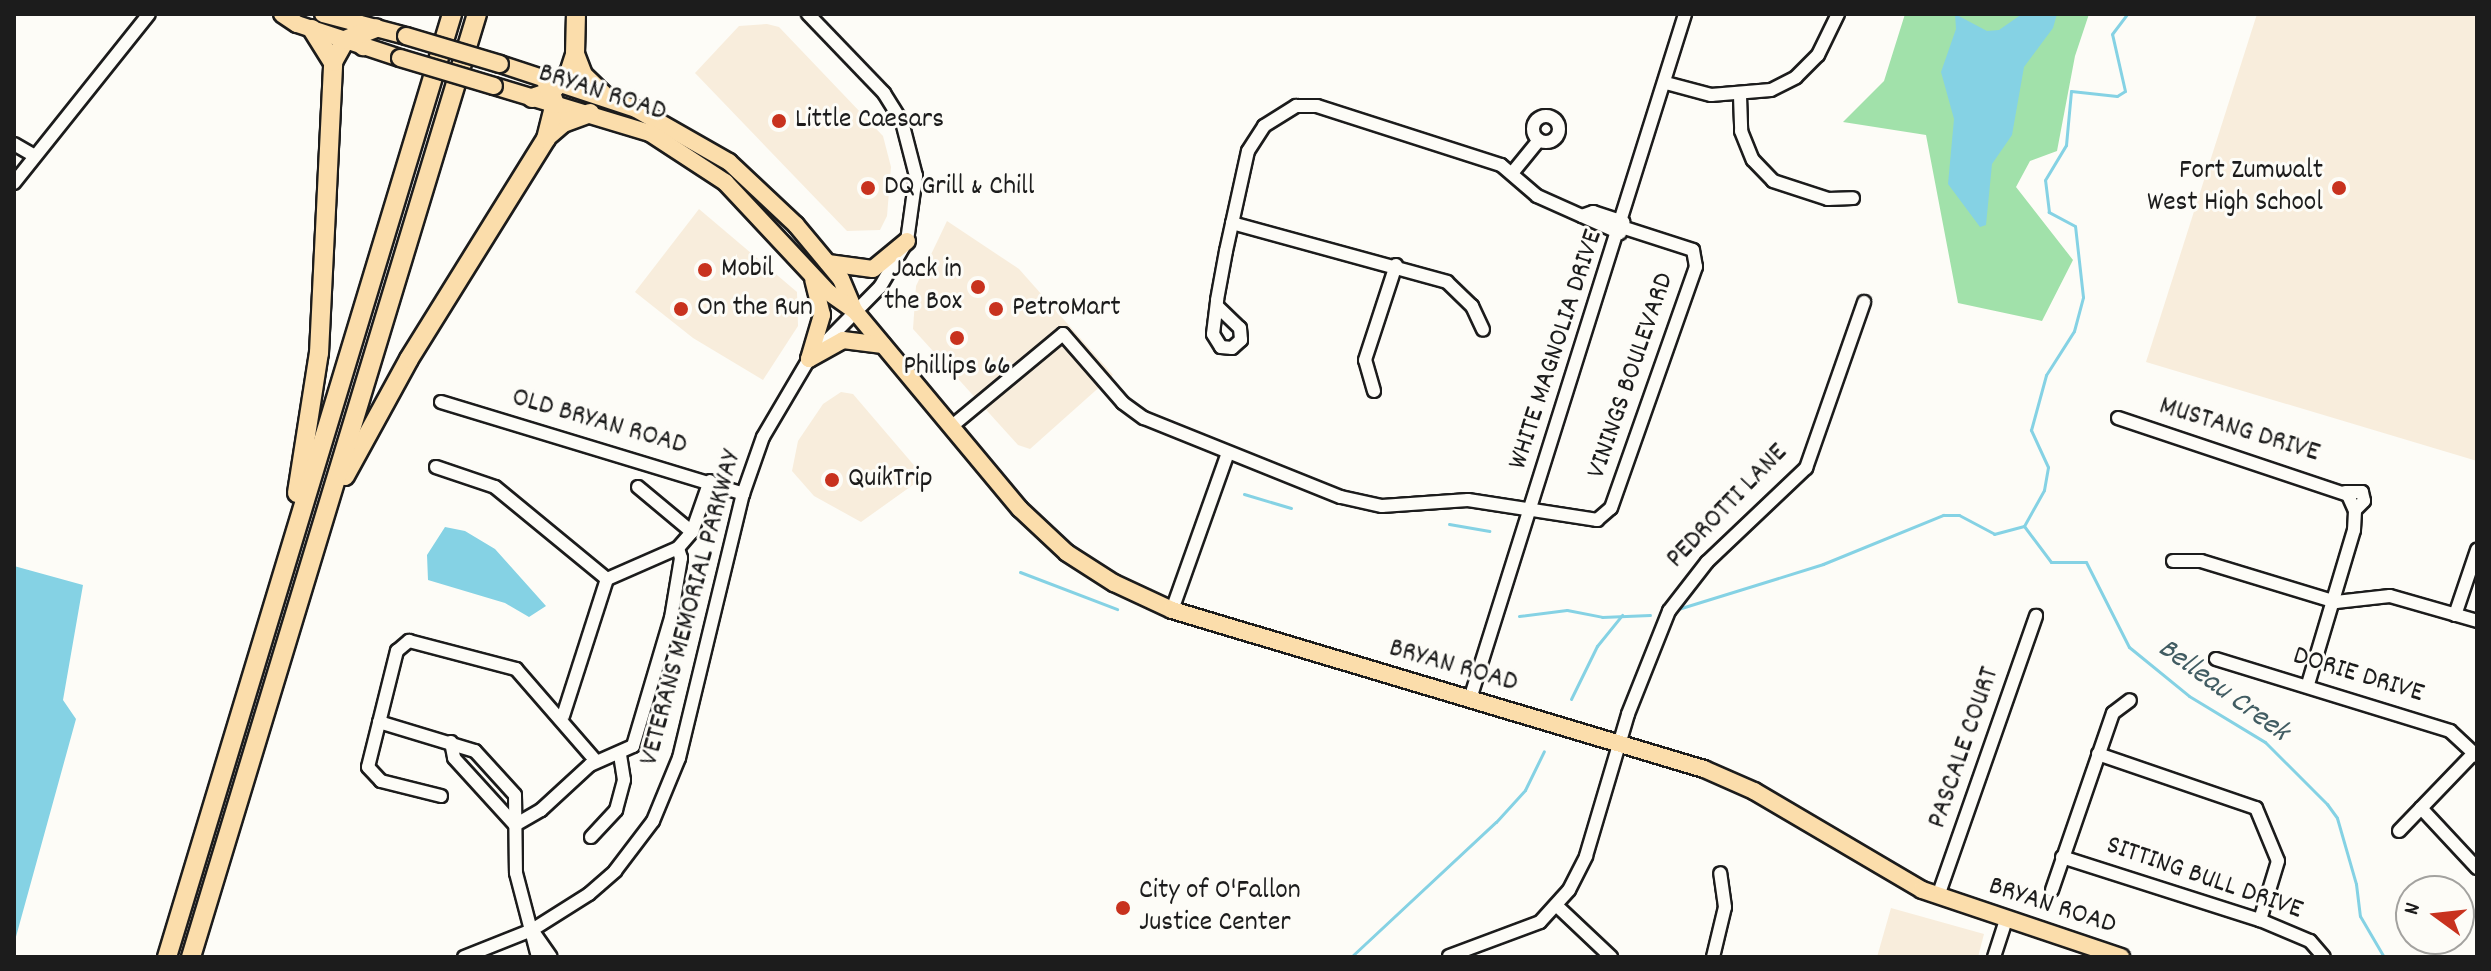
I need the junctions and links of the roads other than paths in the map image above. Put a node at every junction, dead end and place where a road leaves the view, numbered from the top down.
1 (149, 14) edge
2 (282, 14) edge
3 (452, 14) edge
4 (477, 14) edge
5 (576, 14) edge
6 (808, 14) edge
7 (1685, 14) edge
8 (1838, 14) edge
9 (318, 21) edge
10 (376, 28) joint
11 (353, 31) edge
12 (575, 54) junction
13 (333, 62) junction
14 (1666, 83) junction
15 (553, 89) junction
16 (1740, 96) junction
17 (606, 97) junction
18 (532, 98) joint
19 (590, 113) junction
20 (546, 139) junction
21 (1539, 140) dead end
22 (14, 144) edge
23 (35, 156) junction
24 (1513, 172) junction
25 (14, 183) edge
26 (1853, 198) dead end
27 (1232, 223) junction
28 (1622, 227) junction
29 (907, 241) junction
30 (827, 262) junction
31 (1396, 265) junction
32 (808, 269) junction
33 (1864, 302) dead end
34 (1217, 306) dead end
35 (854, 310) junction
36 (1483, 330) dead end
37 (883, 345) junction
38 (809, 359) junction
39 (1374, 391) dead end
40 (441, 402) dead end
41 (2118, 418) dead end
42 (952, 426) junction
43 (1228, 453) junction
44 (436, 467) dead end
45 (710, 481) junction
46 (638, 487) dead end
47 (743, 494) junction
48 (1532, 508) junction
49 (326, 510) junction
50 (692, 532) junction
51 (678, 548) junction
52 (2477, 550) edge
53 (2173, 561) dead end
54 (607, 579) junction
55 (280, 582) junction
56 (2336, 602) junction
57 (1172, 610) junction
58 (2455, 615) junction
59 (2036, 616) dead end
60 (2477, 621) edge
61 (2216, 659) dead end
62 (2308, 684) junction
63 (1470, 699) junction
64 (2130, 700) dead end
65 (563, 716) junction
66 (379, 722) junction
67 (451, 742) junction
68 (1619, 743) junction
69 (620, 754) junction
70 (2098, 754) junction
71 (2475, 754) edge
72 (596, 761) junction
73 (441, 796) dead end
74 (2421, 808) junction
75 (515, 825) junction
76 (2399, 831) dead end
77 (591, 837) dead end
78 (2062, 857) junction
79 (2477, 868) edge
80 (1720, 873) dead end
81 (2052, 890) dead end
82 (1938, 896) junction
83 (1556, 905) junction
84 (2006, 919) junction
85 (2260, 920) junction
86 (532, 930) junction
87 (1449, 956) edge
88 (167, 957) edge
89 (191, 957) edge
90 (464, 957) edge
91 (538, 957) edge
92 (551, 957) edge
93 (1611, 957) edge
94 (1713, 957) edge
95 (1994, 957) edge
96 (2121, 957) edge
97 (2324, 957) edge

1 - 23 street
2 - 9 main road, BRYAN ROAD
3 - 55 highway
4 - 49 highway
5 - 12 highway
6 - 29 street, VETERANS MEMORIAL PARKWAY
7 - 14 street, WHITE MAGNOLIA DRIVE
8 - 16 street
9 - 11 main road, BRYAN ROAD
9 - 13 highway
10 - 11 highway
10 - 15 main road, BRYAN ROAD, bridge
11 - 13 highway
11 - 18 main road, BRYAN ROAD, bridge
12 - 15 highway
12 - 17 highway
13 - 55 highway
14 - 16 street
14 - 28 street, WHITE MAGNOLIA DRIVE
15 - 17 main road, BRYAN ROAD
15 - 18 highway
15 - 19 main road, BRYAN ROAD
15 - 20 highway
16 - 26 street
17 - 30 main road, BRYAN ROAD
19 - 20 highway
19 - 32 main road, BRYAN ROAD
20 - 49 highway
21 - 24 street
22 - 23 street
23 - 25 street
24 - 27 street
24 - 28 street
27 - 31 street
27 - 34 street
28 - 48 street, WHITE MAGNOLIA DRIVE
28 - 48 street, VININGS BOULEVARD
29 - 30 main road
29 - 35 street, VETERANS MEMORIAL PARKWAY
30 - 35 main road, BRYAN ROAD
31 - 36 street
31 - 39 street
32 - 35 main road, BRYAN ROAD
32 - 38 main road
33 - 68 street, PEDROTTI LANE
35 - 37 main road, BRYAN ROAD
35 - 38 street, VETERANS MEMORIAL PARKWAY
37 - 38 main road
37 - 42 main road, BRYAN ROAD
38 - 47 street, VETERANS MEMORIAL PARKWAY
40 - 45 street, OLD BRYAN ROAD
41 - 56 street, MUSTANG DRIVE
42 - 43 street
42 - 57 main road, BRYAN ROAD
43 - 48 street
43 - 57 street
44 - 54 street
45 - 47 street, OLD BRYAN ROAD
45 - 50 street
46 - 50 street
47 - 86 street, VETERANS MEMORIAL PARKWAY
48 - 63 street, WHITE MAGNOLIA DRIVE
49 - 89 highway
50 - 51 street
51 - 54 street
51 - 69 street
52 - 58 street
53 - 56 street
54 - 65 street
55 - 88 highway
56 - 58 street
56 - 62 street, MUSTANG DRIVE
57 - 63 main road, BRYAN ROAD
58 - 60 street
59 - 82 street, PASCALE COURT
61 - 62 street, DORIE DRIVE
62 - 71 street, DORIE DRIVE
63 - 68 main road, BRYAN ROAD
64 - 70 street
65 - 66 street
65 - 72 street
66 - 67 street
66 - 73 street
67 - 75 street
67 - 75 street
68 - 82 main road, BRYAN ROAD
68 - 83 street, PEDROTTI LANE
69 - 72 street
69 - 77 street
70 - 78 street
70 - 85 street
71 - 74 street
72 - 75 street
74 - 76 street
74 - 79 street
75 - 86 street
78 - 81 street
78 - 85 street, SITTING BULL DRIVE
80 - 94 street
82 - 84 main road, BRYAN ROAD
83 - 87 street
83 - 93 street
84 - 95 street
84 - 96 main road, BRYAN ROAD
85 - 97 street, SITTING BULL DRIVE
86 - 90 street, VETERANS MEMORIAL PARKWAY
86 - 91 street
86 - 92 street

